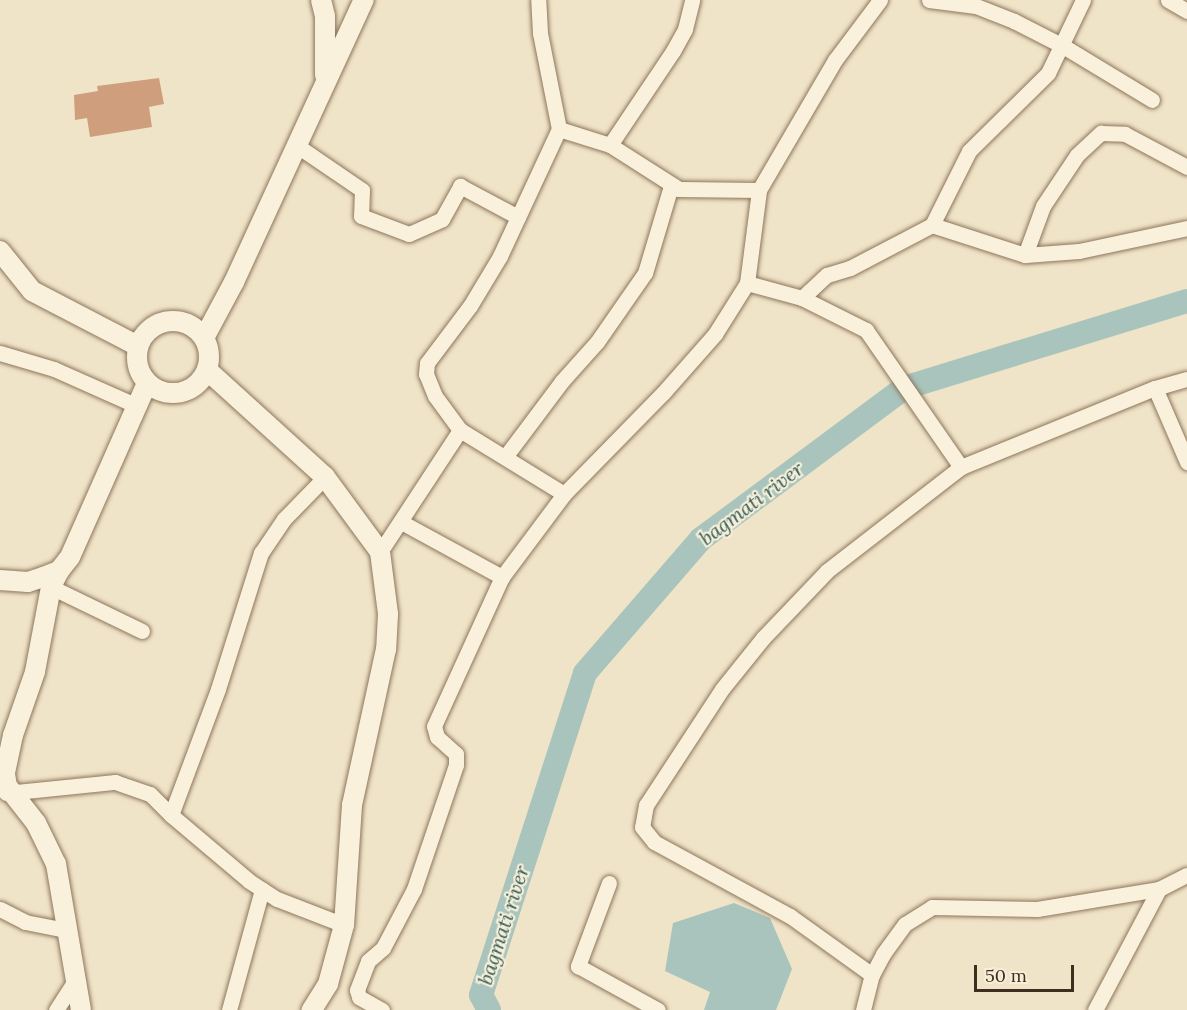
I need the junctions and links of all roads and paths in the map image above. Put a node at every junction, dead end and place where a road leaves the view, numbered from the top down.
1 (321, 0) edge
2 (363, 0) edge
3 (538, 0) edge
4 (692, 0) edge
5 (880, 0) edge
6 (929, 0) edge
7 (1083, 0) edge
8 (1168, 0) edge
9 (1187, 11) edge
10 (1063, 46) junction
11 (325, 80) junction
12 (1152, 100) dead end
13 (559, 129) junction
14 (296, 145) junction
15 (610, 145) junction
16 (1187, 166) edge
17 (671, 186) junction
18 (759, 190) junction
19 (518, 217) junction
20 (932, 225) junction
21 (1187, 228) edge
22 (0, 251) edge
23 (1024, 255) junction
24 (747, 283) junction
25 (801, 298) junction
26 (204, 338) junction
27 (138, 346) junction
28 (0, 353) edge
29 (207, 370) junction
30 (1187, 379) edge
31 (147, 383) junction
32 (1155, 388) junction
33 (135, 405) junction
34 (460, 430) junction
35 (505, 457) junction
36 (1187, 462) edge
37 (961, 467) junction
38 (325, 477) junction
39 (564, 494) junction
40 (403, 523) junction
41 (380, 552) junction
42 (502, 577) junction
43 (55, 579) junction
44 (0, 580) edge
45 (142, 630) dead end
46 (6, 793) edge
47 (171, 815) junction
48 (1187, 874) edge
49 (609, 883) dead end
50 (1165, 885) junction
51 (262, 889) junction
52 (1187, 889) edge
53 (0, 909) edge
54 (344, 924) junction
55 (66, 930) junction
56 (872, 975) junction
57 (75, 981) junction
58 (56, 1010) edge
59 (81, 1010) edge
60 (229, 1010) edge
61 (312, 1010) edge
62 (382, 1010) edge
63 (658, 1010) edge
64 (863, 1010) edge
65 (1095, 1010) edge

1 - 11 street
2 - 11 street
3 - 13 street
4 - 15 street
5 - 18 street
6 - 10 street
7 - 10 street
8 - 9 street
10 - 12 street
10 - 20 street
11 - 14 street
13 - 15 street
13 - 19 street
14 - 19 street
14 - 26 street
15 - 17 street
16 - 23 street
17 - 18 street
17 - 35 street
18 - 24 street
19 - 34 street
20 - 23 street
20 - 25 street
21 - 23 street
22 - 27 street
24 - 25 street
24 - 39 street
25 - 37 street
26 - 27 street
26 - 29 street
27 - 31 street
28 - 33 street
29 - 31 street
29 - 38 street
30 - 32 street
31 - 33 street
32 - 36 street
32 - 37 street
33 - 43 street
34 - 35 street
34 - 40 street
35 - 39 street
37 - 56 street
38 - 41 street
38 - 47 street
39 - 42 street
40 - 41 street
40 - 42 street
41 - 54 street
42 - 62 street
43 - 44 street
43 - 45 street
43 - 46 street
46 - 47 street
46 - 55 street
47 - 51 street
48 - 50 street
49 - 63 street
50 - 52 street
50 - 56 street
50 - 65 street
51 - 54 street
51 - 60 street
53 - 55 street
54 - 61 street
55 - 57 street
56 - 64 street
57 - 58 street
57 - 59 street

